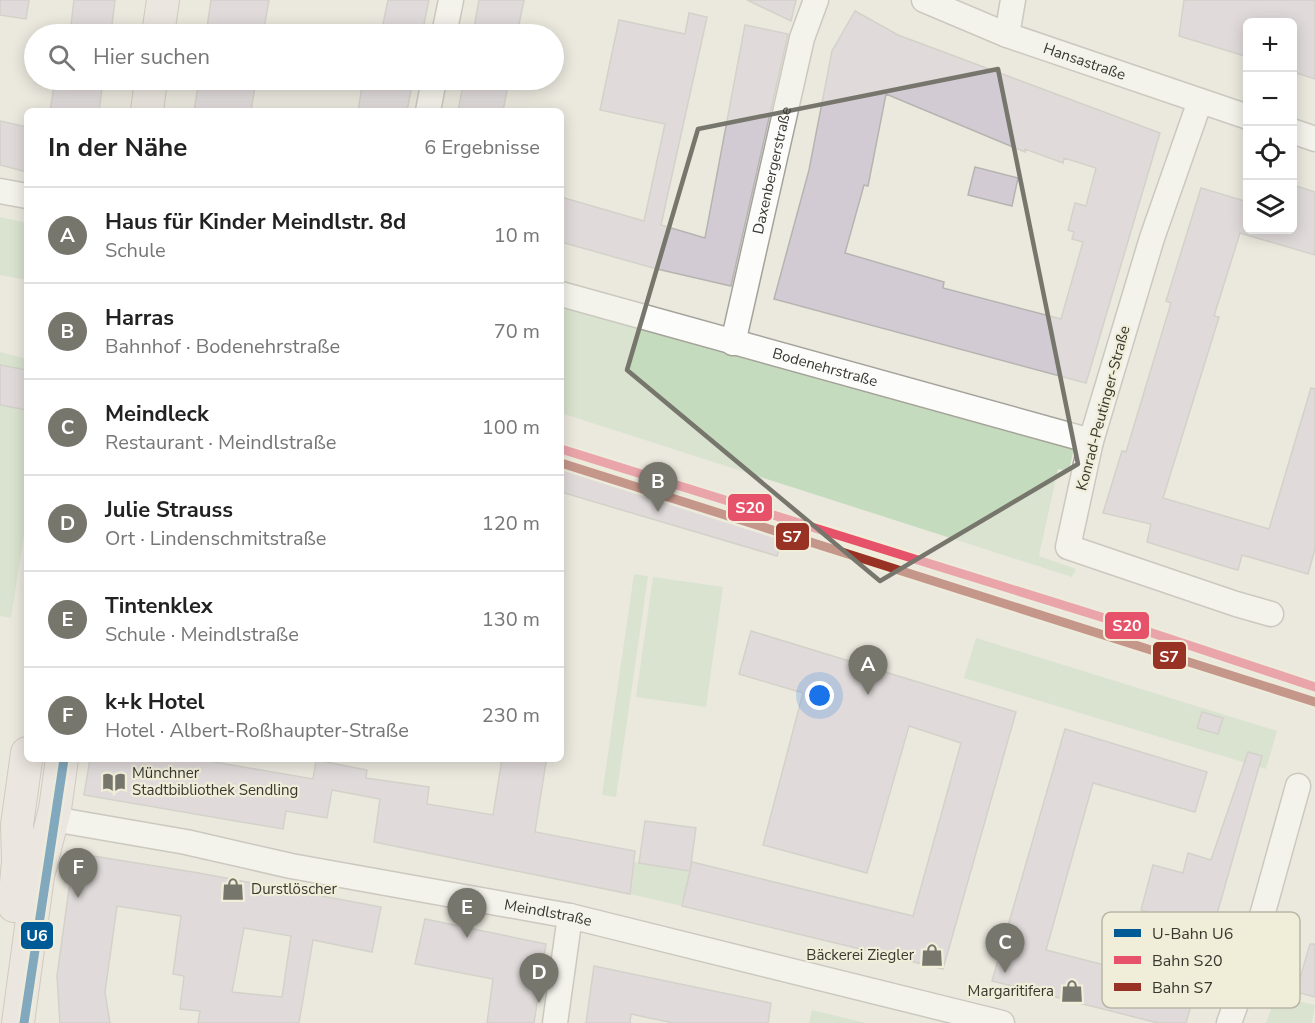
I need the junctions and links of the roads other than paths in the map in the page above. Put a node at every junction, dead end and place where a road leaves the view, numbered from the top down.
1 (163, 0) edge
2 (451, 0) edge
3 (816, 0) edge
4 (924, 0) edge
5 (1013, 0) edge
6 (159, 24) edge
7 (446, 24) edge
8 (1007, 34) junction
9 (150, 90) edge
10 (432, 90) edge
11 (1200, 101) junction
12 (147, 108) edge
13 (429, 108) edge
14 (1243, 115) edge
15 (1297, 132) edge
16 (1315, 139) edge
17 (0, 191) edge
18 (24, 195) edge
19 (564, 295) edge
20 (733, 343) junction
21 (1091, 441) junction
22 (1271, 614) dead end
23 (26, 762) edge
24 (62, 762) edge
25 (1298, 786) dead end
26 (53, 819) junction
27 (1263, 912) edge
28 (570, 916) junction
29 (10, 1004) edge
30 (1234, 1008) edge
31 (555, 1023) edge
32 (1002, 1023) edge
33 (1229, 1023) edge

1 - 6 main road
2 - 7 street
3 - 20 street, Daxenbergerstraße
4 - 8 street, Hansastraße
5 - 8 street
8 - 11 street, Hansastraße
9 - 12 main road
10 - 13 street
11 - 14 street, Hansastraße
11 - 21 street, Konrad-Peutinger-Straße
15 - 16 street
17 - 18 street
19 - 20 street, Bodenehrstraße
20 - 21 street, Bodenehrstraße
21 - 22 street, Konrad-Peutinger-Straße
23 - 29 main road
24 - 26 main road
25 - 27 street
26 - 28 street, Meindlstraße
26 - 29 main road
28 - 31 street
28 - 32 street, Meindlstraße
30 - 33 street

